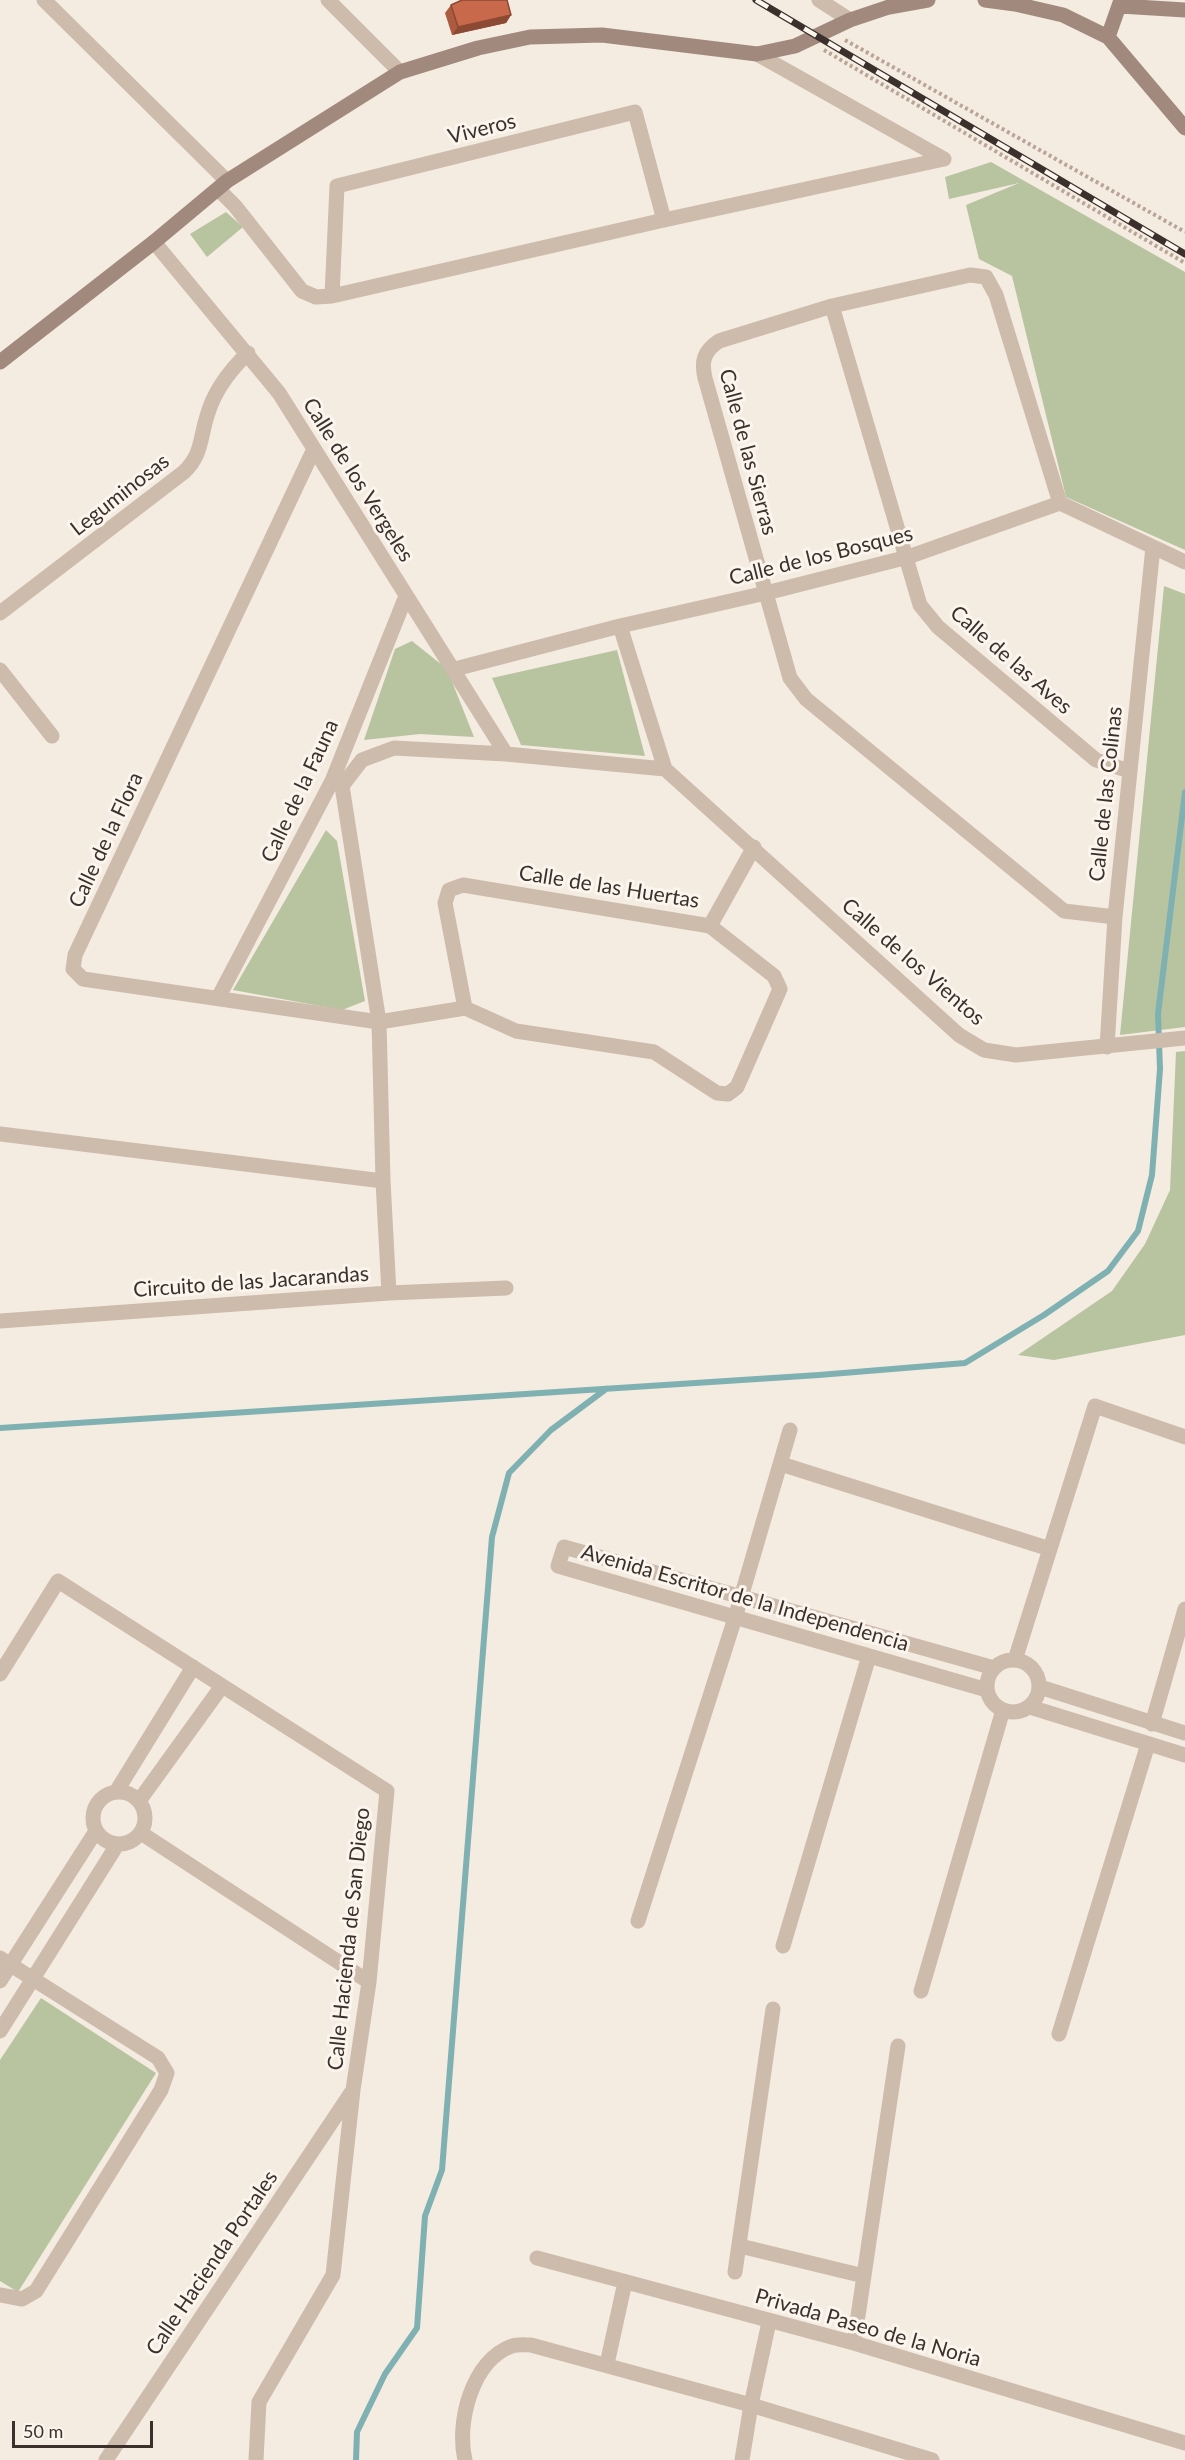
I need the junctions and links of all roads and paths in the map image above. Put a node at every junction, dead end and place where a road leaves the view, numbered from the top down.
1 (44, 0) edge
2 (328, 0) edge
3 (819, 0) edge
4 (928, 0) edge
5 (985, 0) edge
6 (1120, 3) edge
7 (1185, 10) edge
8 (850, 20) junction
9 (828, 31) junction
10 (1108, 37) junction
11 (808, 41) junction
12 (758, 54) junction
13 (400, 72) junction
14 (1185, 128) edge
15 (223, 185) junction
16 (664, 220) junction
17 (1185, 232) edge
18 (154, 242) junction
19 (1185, 263) edge
20 (332, 296) junction
21 (832, 306) junction
22 (248, 353) junction
23 (0, 362) edge
24 (315, 448) junction
25 (1060, 503) junction
26 (1154, 547) junction
27 (908, 557) junction
28 (1185, 562) edge
29 (766, 593) junction
30 (406, 596) junction
31 (0, 613) edge
32 (620, 626) junction
33 (455, 669) junction
34 (0, 670) edge
35 (52, 736) dead end
36 (506, 754) junction
37 (665, 768) junction
38 (1129, 771) junction
39 (337, 784) junction
40 (754, 848) junction
41 (1115, 917) junction
42 (710, 926) junction
43 (218, 998) junction
44 (465, 1008) junction
45 (379, 1023) junction
46 (1180, 1038) edge
47 (1107, 1047) junction
48 (0, 1134) edge
49 (383, 1181) junction
50 (506, 1288) dead end
51 (389, 1293) junction
52 (0, 1321) edge
53 (790, 1430) dead end
54 (1185, 1437) edge
55 (781, 1464) junction
56 (1050, 1549) junction
57 (741, 1596) junction
58 (1185, 1609) edge
59 (735, 1618) junction
60 (869, 1656) junction
61 (1015, 1660) junction
62 (194, 1667) junction
63 (994, 1668) junction
64 (0, 1674) edge
65 (222, 1686) junction
66 (1040, 1687) junction
67 (987, 1690) junction
68 (1030, 1707) junction
69 (1003, 1710) junction
70 (1152, 1724) junction
71 (1185, 1733) edge
72 (1148, 1744) junction
73 (1185, 1755) edge
74 (116, 1792) junction
75 (139, 1801) junction
76 (96, 1831) junction
77 (141, 1833) junction
78 (117, 1845) junction
79 (638, 1921) dead end
80 (783, 1946) dead end
81 (5, 1962) edge
82 (33, 1980) junction
83 (0, 1981) edge
84 (369, 1982) junction
85 (921, 1991) dead end
86 (773, 2009) dead end
87 (0, 2031) edge
88 (1059, 2034) dead end
89 (898, 2046) dead end
90 (353, 2090) junction
91 (740, 2246) junction
92 (537, 2258) dead end
93 (735, 2272) dead end
94 (864, 2276) junction
95 (625, 2282) junction
96 (0, 2295) edge
97 (769, 2322) junction
98 (854, 2343) junction
99 (608, 2364) junction
100 (751, 2405) junction
101 (1185, 2444) edge
102 (106, 2460) edge
103 (256, 2460) edge
104 (465, 2460) edge
105 (742, 2460) edge
106 (933, 2460) edge

1 - 15 street
2 - 13 street
3 - 8 street
4 - 8 street
5 - 10 street
6 - 7 street
6 - 10 street
8 - 9 street
9 - 11 street
9 - 17 path
10 - 14 street
11 - 12 street
11 - 19 path
12 - 13 street
12 - 16 street
13 - 15 street
15 - 18 street
15 - 20 street
16 - 20 street
16 - 20 street, Viveros
18 - 22 street, Calle de los Vergeles
18 - 23 street
21 - 25 street, Calle de las Sierras
21 - 27 street, Calle de las Aves
21 - 29 street, Calle de las Sierras
22 - 24 street, Calle de los Vergeles
22 - 31 street, Leguminosas
24 - 30 street, Calle de los Vergeles
24 - 43 street, Calle de la Flora
25 - 26 street
25 - 27 street, Calle de los Bosques
26 - 28 street
26 - 38 street, Calle de las Colinas
27 - 29 street, Calle de los Bosques
27 - 38 street, Calle de las Aves
29 - 32 street, Calle de los Bosques
29 - 41 street, Calle de las Sierras
30 - 33 street, Calle de los Vergeles
30 - 39 street, Calle de la Fauna
32 - 33 street, Calle de los Bosques
32 - 37 street
33 - 36 street, Calle de los Vergeles
34 - 35 street
36 - 37 street
36 - 39 street
37 - 40 street, Calle de los Vientos
38 - 41 street, Calle de las Colinas
39 - 43 street, Calle de la Fauna
39 - 45 street
40 - 42 street
40 - 47 street, Calle de los Vientos
41 - 47 street, Calle de las Colinas
42 - 44 street, Calle de las Huertas
42 - 44 street, Calle de las Huertas
43 - 45 street, Calle de la Flora
44 - 45 street
45 - 49 street
46 - 47 street, Calle de los Vientos
48 - 49 street
49 - 51 street
50 - 51 street, Circuito de las Jacarandas
51 - 52 street, Circuito de las Jacarandas
53 - 55 street
54 - 56 street
55 - 56 street
55 - 57 street
56 - 61 street
57 - 59 street
57 - 59 street, Avenida Escritor de la Independencia
57 - 63 street, Avenida Escritor de la Independencia
58 - 70 street
59 - 60 street, Avenida Escritor de la Independencia
59 - 79 street
60 - 67 street, Avenida Escritor de la Independencia
60 - 80 street
61 - 63 street
61 - 66 street
62 - 64 street, Calle Hacienda de San Diego
62 - 65 street, Calle Hacienda de San Diego
62 - 74 street
63 - 67 street
65 - 75 street
65 - 84 street, Calle Hacienda de San Diego
66 - 68 street
66 - 70 street
67 - 69 street
68 - 69 street
68 - 72 street
69 - 85 street
70 - 71 street
72 - 73 street
72 - 88 street
74 - 75 street
74 - 76 street
75 - 77 street
76 - 78 street
76 - 81 street
77 - 78 street
77 - 84 street
78 - 82 street
81 - 82 street
81 - 83 street
82 - 87 street
82 - 96 street
84 - 90 street, Calle Hacienda de San Diego
86 - 91 street
89 - 94 street
90 - 102 street, Calle Hacienda Portales
90 - 103 street, Calle Hacienda de San Diego
91 - 93 street
91 - 94 street
92 - 95 street, Privada Paseo de la Noria
94 - 98 street
95 - 97 street, Privada Paseo de la Noria
95 - 99 street
97 - 98 street, Privada Paseo de la Noria
97 - 100 street
98 - 101 street, Privada Paseo de la Noria
99 - 100 street
99 - 104 street
100 - 105 street
100 - 106 street

